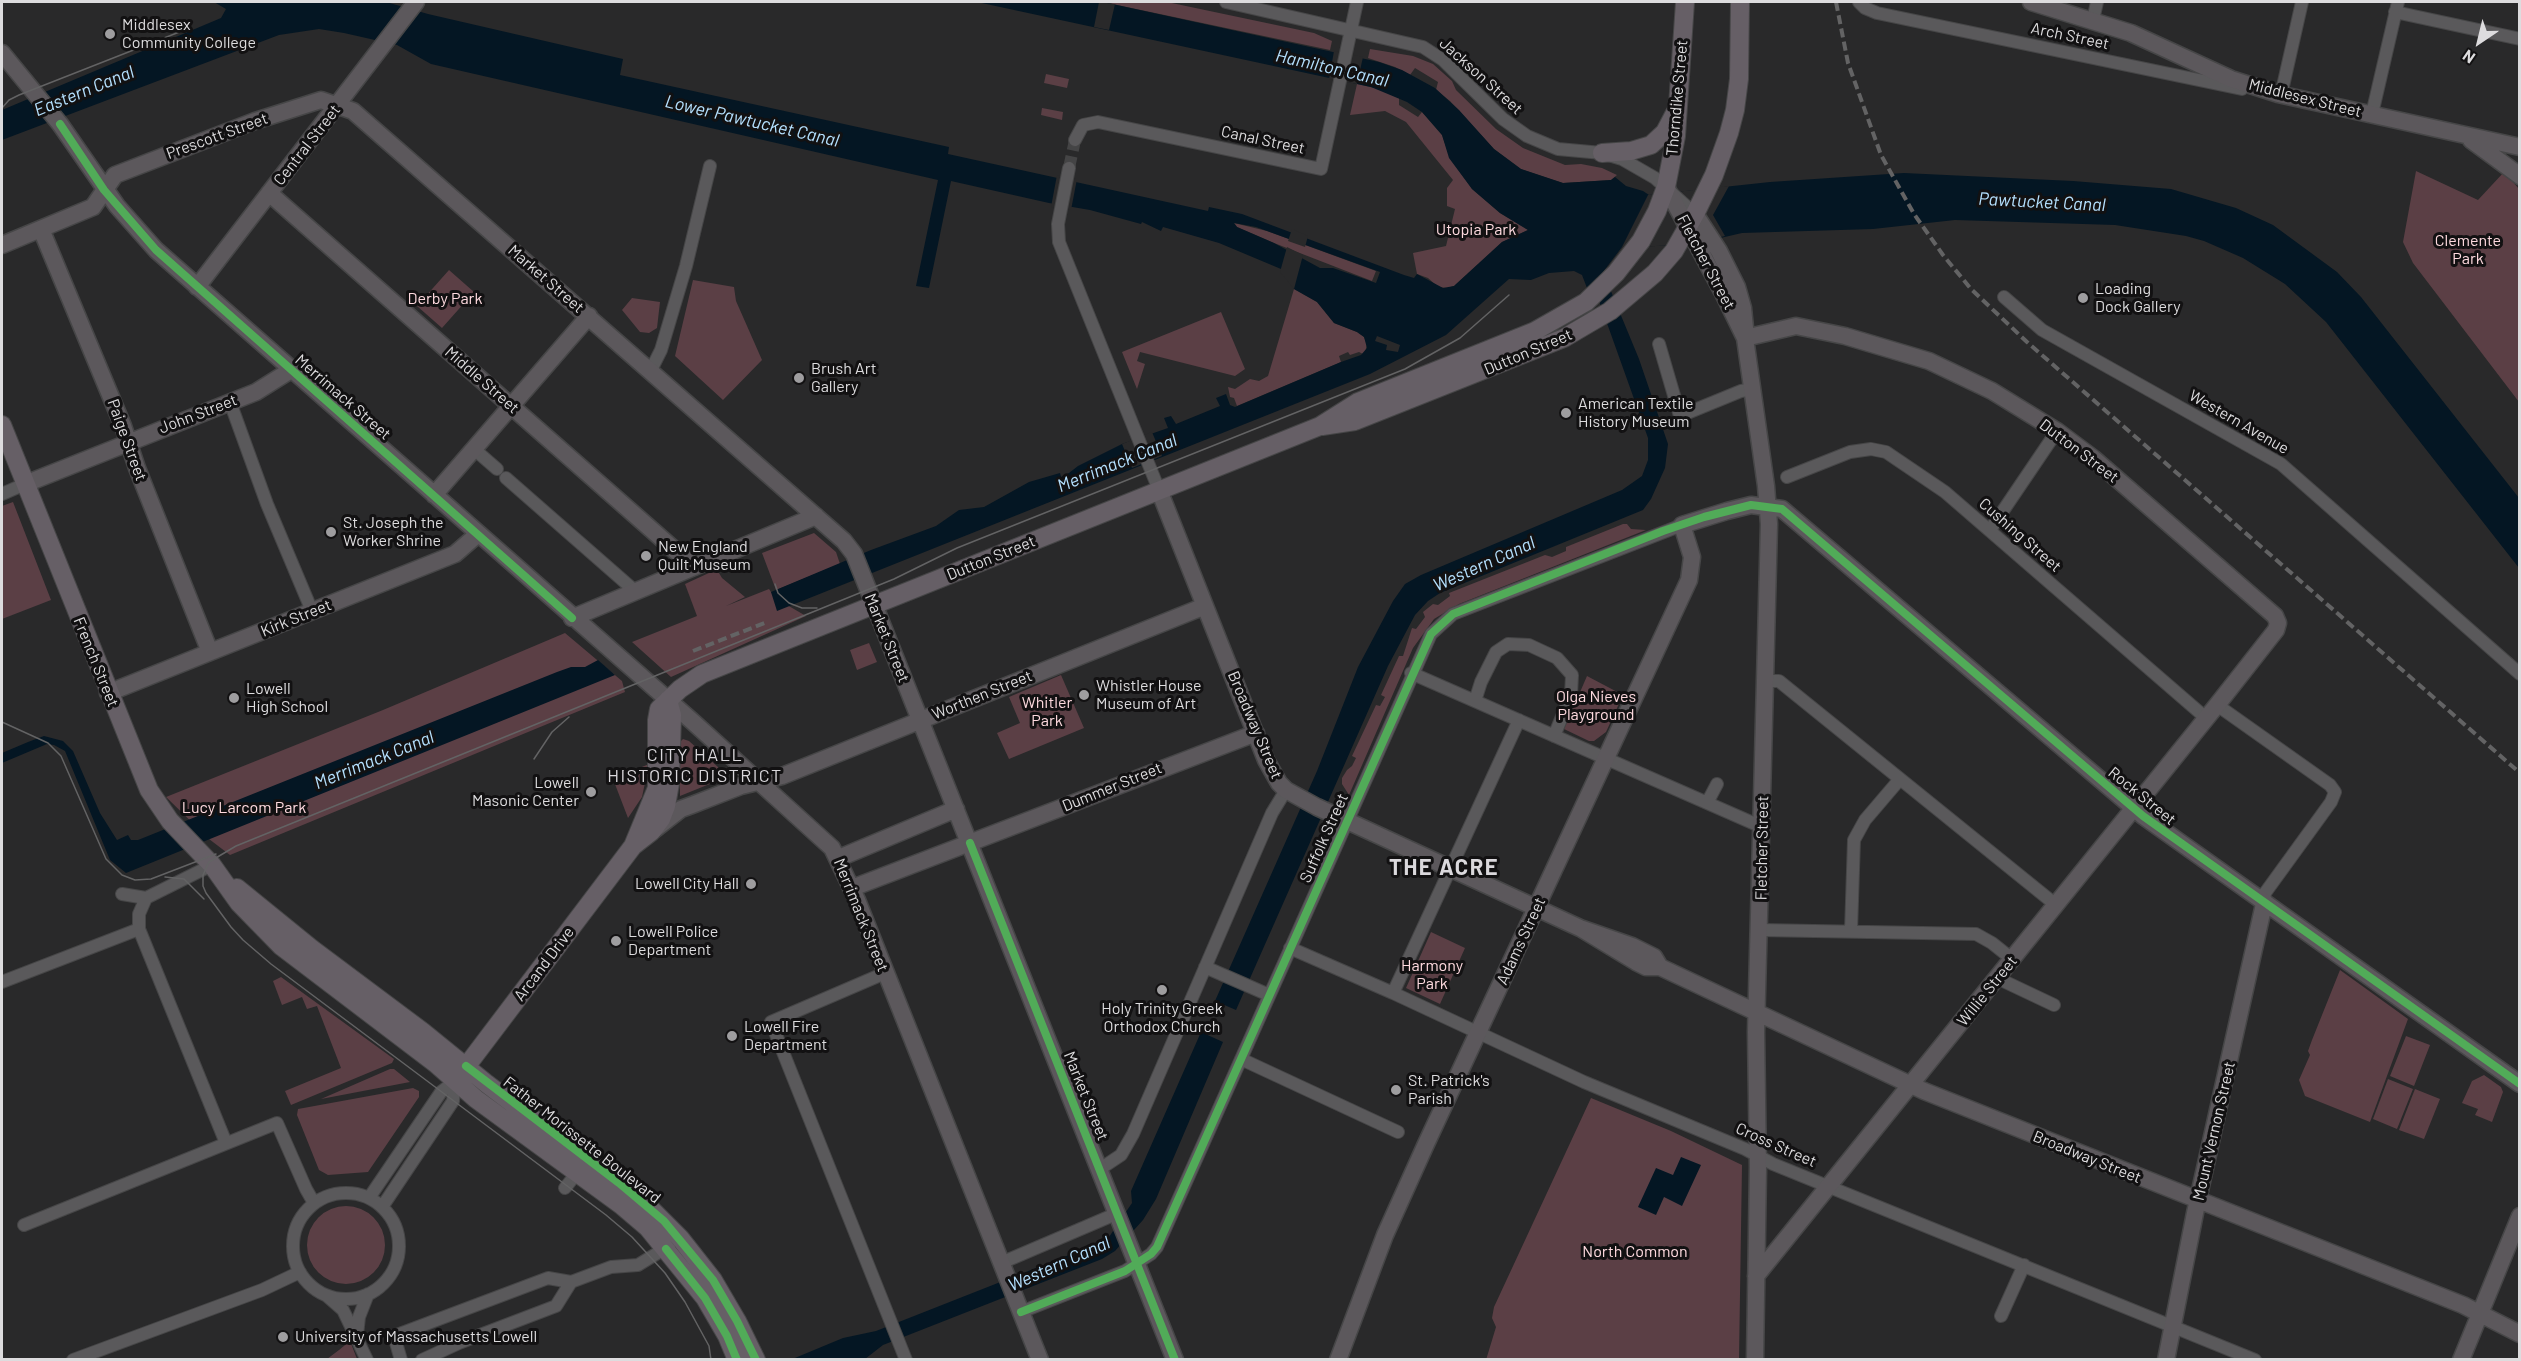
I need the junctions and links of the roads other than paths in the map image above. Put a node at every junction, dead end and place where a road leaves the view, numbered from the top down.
1 (416, 2) edge
2 (1226, 2) edge
3 (1357, 2) edge
4 (1685, 2) edge
5 (1740, 2) edge
6 (1859, 2) edge
7 (2031, 2) edge
8 (2097, 2) edge
9 (2302, 2) edge
10 (2396, 7) edge
11 (2092, 20) junction
12 (1351, 29) junction
13 (2520, 39) edge
14 (2, 53) edge
15 (2280, 95) junction
16 (1678, 102) junction
17 (337, 105) junction
18 (2372, 114) junction
19 (2463, 134) junction
20 (1075, 140) tunnel mouth
21 (2520, 147) edge
22 (1602, 153) junction
23 (710, 166) dead end
24 (1069, 171) tunnel mouth
25 (2520, 176) edge
26 (104, 190) junction
27 (1668, 192) junction
28 (269, 193) junction
29 (41, 229) junction
30 (1698, 231) junction
31 (2, 245) edge
32 (197, 287) junction
33 (2004, 297) dead end
34 (589, 316) junction
35 (1744, 338) junction
36 (1659, 344) dead end
37 (291, 370) junction
38 (651, 370) junction
39 (1754, 389) junction
40 (230, 402) junction
41 (510, 405) junction
42 (2, 425) edge
43 (1320, 426) junction
44 (2057, 431) junction
45 (128, 442) junction
46 (474, 449) junction
47 (1787, 477) dead end
48 (25, 484) junction
49 (1159, 490) junction
50 (2, 494) edge
51 (434, 495) junction
52 (1767, 507) junction
53 (816, 516) junction
54 (1682, 525) junction
55 (1990, 530) junction
56 (478, 534) junction
57 (694, 567) junction
58 (635, 591) junction
59 (874, 606) junction
60 (1205, 606) junction
61 (312, 611) junction
62 (573, 618) junction
63 (210, 652) junction
64 (1411, 673) junction
65 (2520, 674) edge
66 (1765, 681) junction
67 (108, 693) junction
68 (668, 700) junction
69 (1475, 701) junction
70 (2217, 705) junction
71 (2206, 718) junction
72 (919, 720) junction
73 (1519, 720) junction
74 (1256, 733) junction
75 (1554, 736) junction
76 (1606, 758) junction
77 (1900, 779) junction
78 (759, 781) junction
79 (1717, 784) dead end
80 (1290, 793) junction
81 (1707, 803) junction
82 (2134, 808) junction
83 (956, 809) junction
84 (1340, 817) junction
85 (1762, 827) junction
86 (651, 832) junction
87 (970, 843) junction
88 (633, 846) junction
89 (838, 858) junction
90 (1451, 869) junction
91 (218, 872) junction
92 (852, 888) junction
93 (122, 894) dead end
94 (146, 898) junction
95 (2264, 904) junction
96 (2056, 905) junction
97 (1536, 909) junction
98 (139, 928) junction
99 (1760, 930) junction
100 (1851, 931) junction
101 (1290, 948) junction
102 (2012, 959) junction
103 (1205, 967) junction
104 (885, 973) junction
105 (1997, 978) junction
106 (2, 982) edge
107 (1394, 993) junction
108 (1269, 995) junction
109 (2054, 1005) dead end
110 (1757, 1012) junction
111 (1478, 1034) junction
112 (1241, 1059) junction
113 (466, 1066) junction
114 (455, 1081) junction
115 (2520, 1084) edge
116 (1911, 1085) junction
117 (1398, 1132) dead end
118 (226, 1143) junction
119 (1758, 1156) junction
120 (588, 1158) junction
121 (1100, 1168) junction
122 (577, 1174) junction
123 (1829, 1185) junction
124 (565, 1188) dead end
125 (369, 1198) junction
126 (2198, 1201) junction
127 (314, 1203) junction
128 (382, 1207) junction
129 (1118, 1214) junction
130 (2520, 1216) edge
131 (24, 1225) dead end
132 (673, 1244) junction
133 (1138, 1263) junction
134 (2024, 1265) junction
135 (1004, 1269) junction
136 (300, 1272) junction
137 (1756, 1276) junction
138 (571, 1282) junction
139 (368, 1294) junction
140 (327, 1295) junction
141 (1019, 1306) junction
142 (2480, 1313) junction
143 (2001, 1316) dead end
144 (2173, 1326) junction
145 (2520, 1334) edge
146 (357, 1336) junction
147 (73, 1359) edge
148 (367, 1359) edge
149 (387, 1359) edge
150 (401, 1359) edge
151 (422, 1359) edge
152 (737, 1359) edge
153 (756, 1359) edge
154 (906, 1359) edge
155 (1040, 1359) edge
156 (1175, 1359) edge
157 (1338, 1359) edge
158 (1755, 1359) edge
159 (2166, 1359) edge
160 (2255, 1359) edge
161 (2461, 1359) edge

1 - 17 main road, Central Street
2 - 12 street, Jackson Street
3 - 12 street, Canal Street
4 - 16 main road, Thorndike Street
5 - 30 main road
6 - 15 street, Arch Street
7 - 11 main road, Middlesex Street
8 - 11 street
9 - 15 street
10 - 13 street
10 - 18 street
11 - 15 main road, Middlesex Street
12 - 20 street, Canal Street
12 - 22 street, Jackson Street
14 - 26 main road, Merrimack Street
15 - 18 main road, Middlesex Street
16 - 22 main road
16 - 27 main road, Thorndike Street
17 - 26 main road, Prescott Street
17 - 28 main road, Central Street
17 - 34 main road, Market Street
18 - 19 main road, Middlesex Street
19 - 21 main road, Middlesex Street
19 - 25 main road
22 - 27 street, Jackson Street
23 - 38 street
24 - 49 street
26 - 29 main road, Prescott Street
26 - 32 main road, Merrimack Street
27 - 30 main road, Fletcher Street
27 - 43 main road, Dutton Street
28 - 32 main road, Central Street
28 - 41 main road, Middle Street
29 - 31 main road, Prescott Street
29 - 45 main road, Paige Street
30 - 35 main road, Fletcher Street
30 - 43 main road, Dutton Street
32 - 37 main road, Merrimack Street
33 - 65 street, Western Avenue
34 - 38 main road, Market Street
34 - 41 main road
35 - 39 main road, Fletcher Street
35 - 44 main road, Dutton Street
36 - 39 street
37 - 40 main road, John Street
37 - 51 main road, Merrimack Street
38 - 53 main road, Market Street
39 - 52 main road, Fletcher Street
40 - 45 main road, John Street
40 - 61 street
41 - 46 main road
41 - 57 main road, Middle Street
42 - 48 main road, French Street
43 - 49 main road, Dutton Street
44 - 55 street
44 - 70 main road, Dutton Street
45 - 48 main road, John Street
45 - 63 main road, Paige Street
46 - 51 main road
46 - 58 street
47 - 55 street, Cushing Street
48 - 50 street, John Street
48 - 67 main road, French Street
49 - 59 main road, Dutton Street
49 - 60 main road, Broadway Street
51 - 56 main road, Merrimack Street
52 - 54 main road, Suffolk Street
52 - 66 main road, Fletcher Street
52 - 82 main road, Rock Street
53 - 57 main road
53 - 59 main road, Market Street
54 - 64 street, Suffolk Street
54 - 76 main road, Adams Street
55 - 71 street, Cushing Street
56 - 61 main road, Kirk Street
56 - 62 main road, Merrimack Street
57 - 58 main road
58 - 62 main road
59 - 68 main road, Dutton Street
59 - 72 main road, Market Street
60 - 72 main road, Worthen Street
60 - 74 main road, Broadway Street
61 - 63 main road, Kirk Street
62 - 68 main road, Merrimack Street
63 - 67 main road, Kirk Street
64 - 69 street
64 - 84 street, Suffolk Street
66 - 77 street
66 - 85 main road, Fletcher Street
67 - 91 main road, French Street
68 - 78 main road, Merrimack Street
68 - 86 main road, Arcand Drive
68 - 88 main road, Arcand Drive
69 - 73 street
69 - 75 street
70 - 71 main road, Willie Street
70 - 95 street
71 - 82 main road, Willie Street
72 - 78 main road, Worthen Street
72 - 83 main road, Market Street
73 - 75 street
73 - 90 street
74 - 80 main road, Broadway Street
74 - 87 main road, Dummer Street
75 - 76 street
76 - 81 street
76 - 97 main road, Adams Street
77 - 96 street
77 - 100 street
78 - 86 main road, Arcand Drive
78 - 89 main road, Merrimack Street
79 - 81 street
80 - 84 main road, Broadway Street
80 - 103 street
81 - 85 street
82 - 95 main road, Rock Street
82 - 96 main road, Willie Street
83 - 87 main road, Market Street
83 - 89 main road
84 - 90 main road, Broadway Street
84 - 101 street, Suffolk Street
85 - 99 main road, Fletcher Street
86 - 88 main road, Arcand Drive
87 - 92 main road, Dummer Street
87 - 121 main road, Market Street
88 - 113 main road, Arcand Drive
89 - 92 main road, Merrimack Street
90 - 97 main road, Broadway Street
90 - 107 street
91 - 94 street
91 - 113 main road, Father Morissette Boulevard
91 - 114 main road, Father Morissette Boulevard
92 - 104 main road, Merrimack Street
93 - 94 street
94 - 98 street
95 - 115 main road, Rock Street
95 - 126 main road, Mount Vernon Street
96 - 102 main road, Willie Street
97 - 110 main road, Broadway Street
97 - 111 main road, Adams Street
98 - 106 street
98 - 118 street
99 - 100 street
99 - 110 main road, Fletcher Street
100 - 102 street
101 - 107 street, Cross Street
101 - 108 street, Suffolk Street
102 - 105 main road, Willie Street
103 - 108 street
103 - 121 street
104 - 135 main road, Merrimack Street
104 - 154 street
105 - 109 street
105 - 116 main road, Willie Street
107 - 111 street, Cross Street
108 - 112 street, Suffolk Street
110 - 116 main road, Broadway Street
110 - 119 main road, Fletcher Street
111 - 119 street, Cross Street
111 - 157 main road, Adams Street
112 - 117 street
112 - 133 street, Suffolk Street
113 - 114 main road, Arcand Drive
113 - 120 main road, Father Morissette Boulevard
114 - 122 main road, Father Morissette Boulevard
114 - 125 street, Arcand Drive
114 - 128 street, Arcand Drive
116 - 123 main road, Willie Street
116 - 126 main road, Broadway Street
118 - 127 street
118 - 131 street
119 - 123 street, Cross Street
119 - 137 main road, Fletcher Street
120 - 122 street
120 - 132 main road, Father Morissette Boulevard
121 - 129 main road, Market Street
122 - 124 street
122 - 132 main road, Father Morissette Boulevard
123 - 134 street, Cross Street
123 - 137 main road, Willie Street
125 - 127 street
125 - 128 street
126 - 142 main road, Broadway Street
126 - 144 main road, Mount Vernon Street
127 - 136 street
128 - 139 street
129 - 133 main road, Market Street
129 - 135 street
130 - 142 main road
132 - 138 street
132 - 152 main road, Father Morissette Boulevard
132 - 153 main road, Father Morissette Boulevard
133 - 141 street, Suffolk Street
133 - 156 main road, Market Street
134 - 143 street
134 - 144 street, Cross Street
135 - 141 main road, Merrimack Street
136 - 140 street
136 - 147 street
137 - 158 main road, Fletcher Street
138 - 150 street
138 - 151 street
139 - 140 street
139 - 146 street
140 - 146 street
141 - 155 main road, Merrimack Street
142 - 145 main road, Broadway Street
142 - 161 main road
144 - 159 main road, Mount Vernon Street
144 - 160 street, Cross Street
146 - 148 street
149 - 150 street

